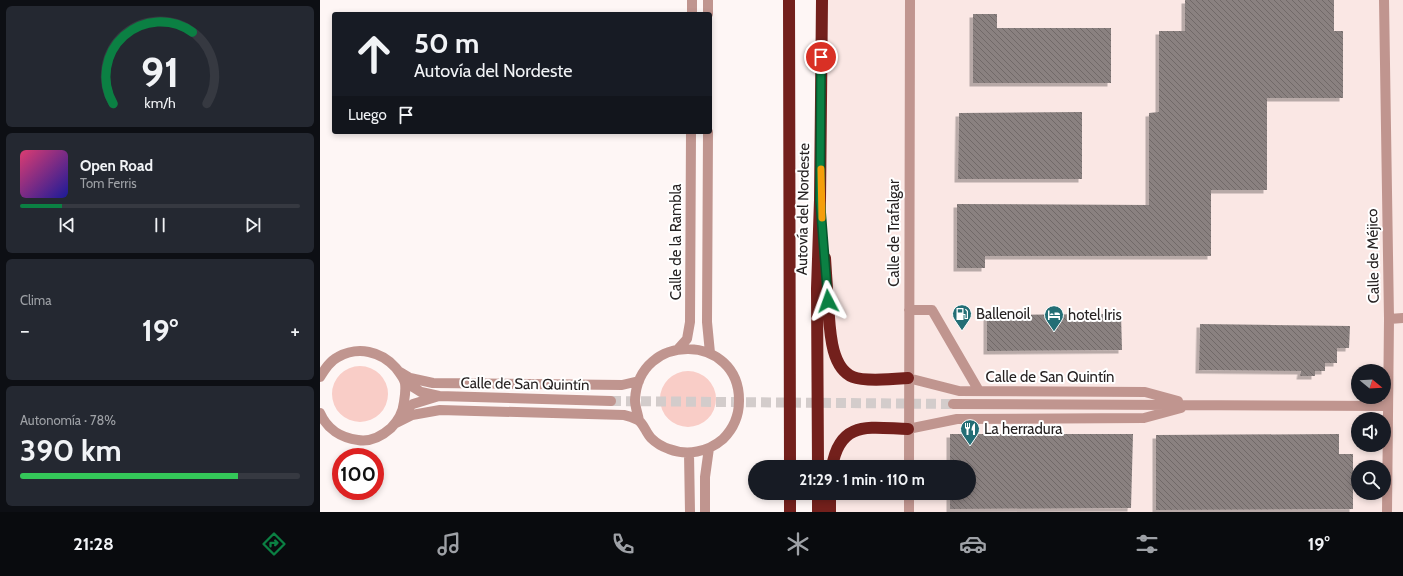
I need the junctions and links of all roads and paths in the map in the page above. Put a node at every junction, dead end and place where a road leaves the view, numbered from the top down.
1 (692, 0) edge
2 (708, 0) edge
3 (789, 0) edge
4 (822, 0) edge
5 (910, 0) edge
6 (1384, 0) edge
7 (692, 12) edge
8 (708, 12) edge
9 (691, 134) edge
10 (708, 134) edge
11 (820, 200) junction
12 (909, 310) junction
13 (1403, 318) edge
14 (1389, 319) junction
15 (678, 349) junction
16 (710, 353) junction
17 (399, 372) junction
18 (320, 377) edge
19 (908, 378) junction
20 (639, 381) junction
21 (405, 382) junction
22 (979, 391) junction
23 (439, 396) junction
24 (611, 401) tunnel mouth
25 (953, 404) tunnel mouth
26 (1192, 405) junction
27 (1388, 406) junction
28 (403, 411) junction
29 (320, 413) edge
30 (639, 421) junction
31 (396, 423) junction
32 (908, 429) junction
33 (709, 448) junction
34 (688, 452) junction
35 (790, 460) edge
36 (818, 460) edge
37 (833, 460) edge
38 (909, 460) edge
39 (790, 500) edge
40 (818, 500) edge
41 (830, 500) edge
42 (909, 500) edge
43 (690, 512) edge
44 (705, 512) edge
45 (790, 512) edge
46 (818, 512) edge
47 (830, 512) edge
48 (909, 512) edge
49 (1387, 512) edge

1 - 7 street
2 - 8 street
3 - 35 highway, Autovía del Nordeste
4 - 11 highway, Autovía del Nordeste
5 - 12 street, Calle de Trafalgar
6 - 14 street, Calle de Méjico
9 - 15 street, Calle de la Rambla
10 - 16 street
11 - 19 highway
11 - 36 highway, Autovía del Nordeste
12 - 19 street, Calle de Trafalgar
12 - 22 street
13 - 14 street
14 - 27 street, Calle de Méjico
15 - 16 street
15 - 20 street
16 - 33 street
17 - 18 street
17 - 20 street
17 - 21 street
19 - 22 street, Calle de San Quintín
19 - 32 street, Calle de Trafalgar
20 - 30 street
21 - 23 street, Calle de San Quintín
21 - 28 street
22 - 26 street, Calle de San Quintín
23 - 24 street, Calle de San Quintín
23 - 28 street, Calle de San Quintín
25 - 26 street, Calle de San Quintín
26 - 27 street, Calle de San Quintín
26 - 32 street, Calle de San Quintín
27 - 49 street, Calle de Méjico
28 - 31 street
29 - 31 street
30 - 31 street
30 - 34 street
32 - 37 highway
32 - 38 street, Calle de Trafalgar
33 - 34 street
33 - 44 street
34 - 43 street
39 - 45 highway
40 - 46 highway
41 - 47 highway
42 - 48 street

